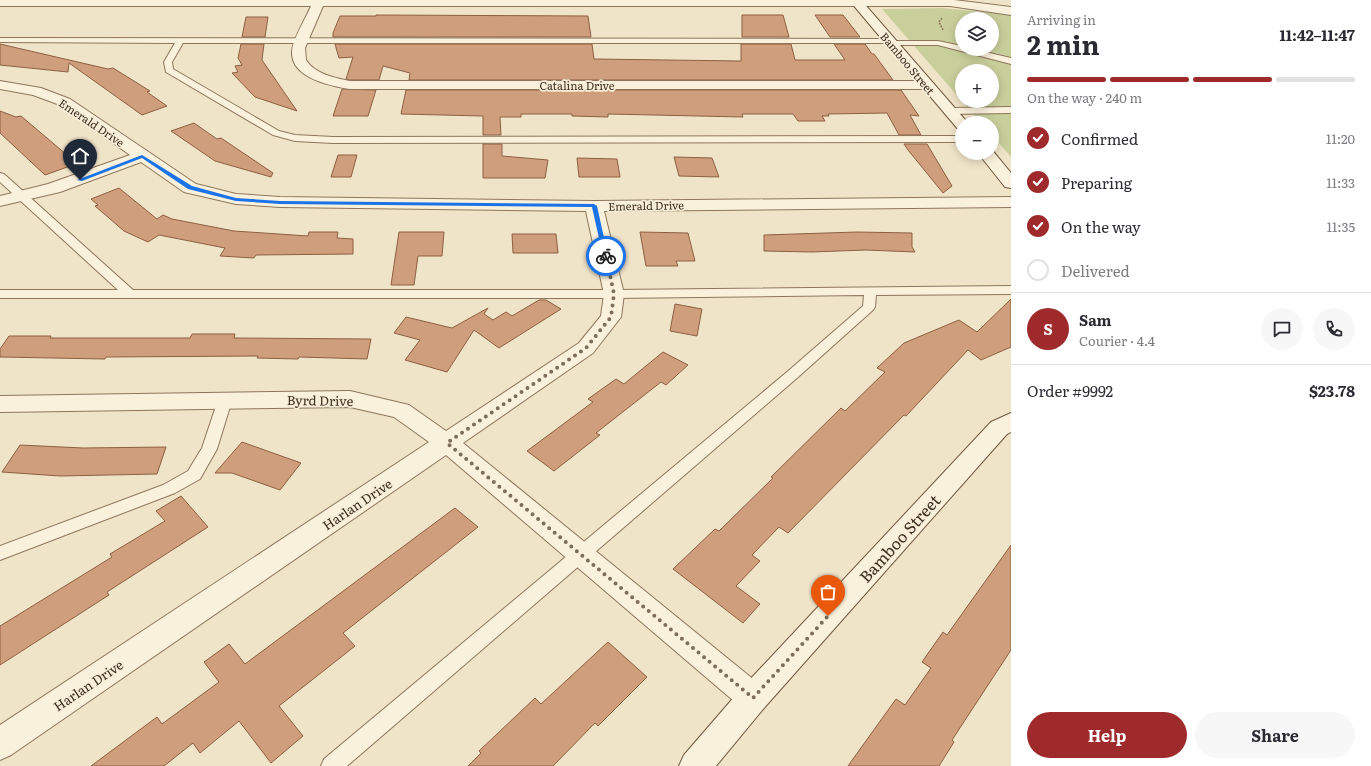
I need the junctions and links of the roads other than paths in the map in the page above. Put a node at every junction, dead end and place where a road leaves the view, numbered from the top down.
1 (856, 1) edge
2 (319, 2) edge
3 (674, 2) edge
4 (949, 2) edge
5 (0, 4) edge
6 (1011, 11) edge
7 (0, 40) edge
8 (181, 40) junction
9 (303, 40) junction
10 (890, 42) junction
11 (1011, 61) edge
12 (0, 85) edge
13 (927, 85) junction
14 (1011, 110) edge
15 (950, 111) junction
16 (955, 117) edge
17 (955, 138) edge
18 (142, 156) junction
19 (992, 160) edge
20 (0, 176) edge
21 (1011, 183) edge
22 (24, 198) junction
23 (0, 201) edge
24 (1011, 202) edge
25 (594, 206) junction
26 (1011, 290) edge
27 (870, 292) junction
28 (0, 294) edge
29 (130, 294) junction
30 (614, 294) junction
31 (225, 400) junction
32 (0, 404) edge
33 (1007, 428) edge
34 (447, 443) junction
35 (0, 553) edge
36 (580, 553) junction
37 (753, 698) junction
38 (0, 744) edge
39 (330, 766) edge
40 (695, 766) edge

1 - 3 street
1 - 4 street
1 - 10 street, Bamboo Street
2 - 3 street
2 - 5 street
2 - 9 street, Catalina Drive
4 - 6 street
7 - 8 lane
8 - 9 lane
8 - 17 lane
9 - 10 lane
9 - 13 street, Catalina Drive
10 - 11 lane
10 - 13 street, Bamboo Street
12 - 18 street, Emerald Drive
13 - 15 street, Bamboo Street
14 - 15 lane
15 - 16 street, Bamboo Street
18 - 22 street
18 - 25 street, Emerald Drive
19 - 21 street
20 - 22 lane
22 - 23 street
22 - 29 lane
24 - 25 street, Emerald Drive
25 - 30 street, Harlan Drive
26 - 27 lane
27 - 30 lane
27 - 36 lane
28 - 29 lane
29 - 30 lane
30 - 34 street, Harlan Drive
31 - 32 street, Byrd Drive
31 - 34 street, Byrd Drive
31 - 35 lane
33 - 37 street, Bamboo Street
34 - 36 street, Byrd Drive
34 - 38 street, Harlan Drive
36 - 37 street, Byrd Drive
36 - 39 lane
37 - 40 street, Bamboo Street

